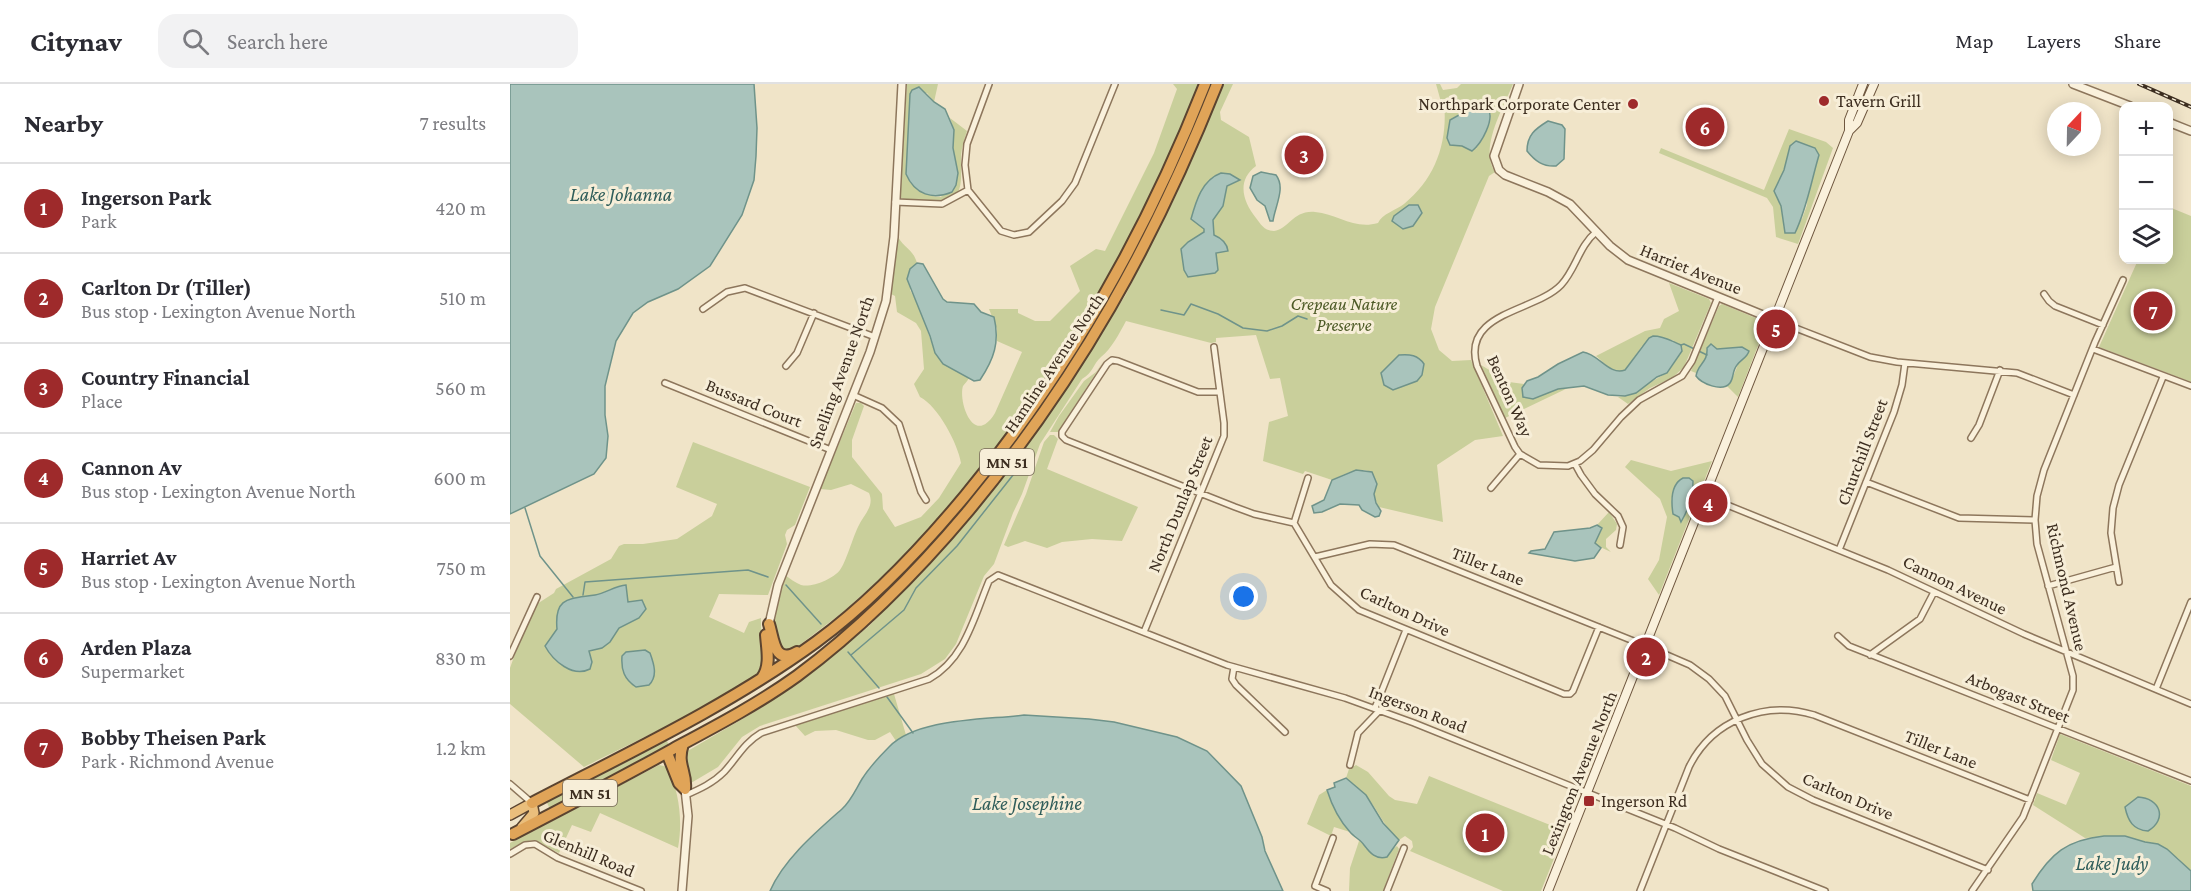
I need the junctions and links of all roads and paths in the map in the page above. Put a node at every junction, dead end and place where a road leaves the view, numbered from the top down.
1 (902, 84) edge
2 (989, 84) edge
3 (1114, 84) edge
4 (1205, 84) edge
5 (1217, 84) edge
6 (1519, 84) edge
7 (1863, 84) edge
8 (1874, 84) edge
9 (2073, 84) edge
10 (2120, 102) edge
11 (2173, 124) edge
12 (1849, 131) junction
13 (2191, 131) edge
14 (968, 190) junction
15 (895, 202) junction
16 (1596, 232) junction
17 (2123, 279) dead end
18 (2044, 294) dead end
19 (1718, 297) junction
20 (703, 309) dead end
21 (814, 313) junction
22 (1775, 320) junction
23 (2103, 325) junction
24 (875, 337) junction
25 (1214, 347) dead end
26 (2093, 349) junction
27 (1905, 363) junction
28 (786, 366) dead end
29 (2000, 370) junction
30 (2163, 376) junction
31 (665, 383) dead end
32 (2191, 386) edge
33 (1220, 392) junction
34 (853, 395) junction
35 (2074, 395) junction
36 (1971, 438) dead end
37 (831, 450) junction
38 (1521, 454) junction
39 (1575, 464) junction
40 (1308, 478) dead end
41 (1866, 482) junction
42 (1491, 488) dead end
43 (1201, 494) junction
44 (1705, 496) junction
45 (926, 500) dead end
46 (2035, 520) junction
47 (1294, 522) junction
48 (1620, 545) dead end
49 (1839, 550) junction
50 (1315, 556) junction
51 (2116, 567) junction
52 (2119, 582) dead end
53 (2048, 586) junction
54 (1934, 592) junction
55 (537, 597) dead end
56 (2191, 602) edge
57 (769, 624) junction
58 (1599, 627) junction
59 (1406, 630) junction
60 (1144, 632) junction
61 (828, 633) junction
62 (510, 634) edge
63 (1838, 636) dead end
64 (518, 638) junction
65 (1646, 646) junction
66 (2066, 652) junction
67 (1870, 655) junction
68 (510, 656) edge
69 (1234, 667) junction
70 (760, 680) junction
71 (2156, 689) junction
72 (2191, 704) edge
73 (1377, 709) junction
74 (1738, 719) junction
75 (2058, 729) junction
76 (1285, 732) dead end
77 (683, 744) junction
78 (667, 753) junction
79 (1350, 765) dead end
80 (2191, 781) edge
81 (510, 784) edge
82 (686, 792) junction
83 (1588, 792) junction
84 (2030, 800) junction
85 (532, 803) junction
86 (510, 815) edge
87 (1666, 824) junction
88 (512, 835) edge
89 (1333, 838) dead end
90 (1404, 848) dead end
91 (510, 854) edge
92 (1988, 870) junction
93 (641, 891) edge
94 (682, 891) edge
95 (1327, 891) edge
96 (1387, 891) edge
97 (1548, 891) edge
98 (1640, 891) edge
99 (1825, 891) edge
100 (1972, 891) edge

1 - 15 street, Snelling Avenue North
2 - 14 street
3 - 14 street
4 - 61 highway, Hamline Avenue North / MN 51
5 - 77 highway, Hamline Avenue North / MN 51
6 - 16 street, Harriet Avenue
7 - 12 main road, Lexington Avenue North
8 - 12 main road, Lexington Avenue North
9 - 10 street
11 - 13 street
12 - 22 main road, Lexington Avenue North
14 - 15 street
15 - 24 street, Snelling Avenue North
16 - 19 street, Harriet Avenue
16 - 38 street, Benton Way
17 - 23 street, Richmond Avenue
18 - 23 street
19 - 22 street, Harriet Avenue
19 - 39 street
20 - 21 street
21 - 24 street
21 - 28 street
22 - 27 street, Harriet Avenue
22 - 44 main road, Lexington Avenue North
23 - 26 street, Richmond Avenue
24 - 34 street, Snelling Avenue North
25 - 33 street, North Dunlap Street
26 - 30 street
26 - 35 street, Richmond Avenue
27 - 29 street, Harriet Avenue
27 - 41 street, Churchill Street
29 - 35 street, Harriet Avenue
29 - 36 street
30 - 32 street
30 - 51 street
31 - 37 street, Bussard Court
33 - 43 street, North Dunlap Street
33 - 43 street
34 - 37 street, Snelling Avenue North
34 - 45 street
35 - 46 street, Richmond Avenue
37 - 57 street, Snelling Avenue North
38 - 39 street, Benton Way
38 - 42 street
39 - 48 street
40 - 47 street
41 - 46 street
41 - 49 street, Churchill Street
43 - 47 street
43 - 60 street, North Dunlap Street
44 - 49 street, Cannon Avenue
44 - 65 main road, Lexington Avenue North
46 - 53 street, Richmond Avenue
47 - 50 street, Carlton Drive
49 - 54 street, Cannon Avenue
50 - 58 street, Tiller Lane
50 - 59 street, Carlton Drive
51 - 52 street
51 - 53 street
53 - 66 street, Richmond Avenue
54 - 66 street, Cannon Avenue
54 - 67 street
55 - 64 street
56 - 71 street
57 - 61 highway
57 - 70 highway
58 - 59 street, Carlton Drive
58 - 65 street, Tiller Lane
59 - 73 street
60 - 69 street, Ingerson Road
60 - 82 street, Ingerson Road
61 - 70 highway, Hamline Avenue North / MN 51
62 - 64 street
63 - 67 street, Arbogast Street
64 - 68 street
65 - 74 street, Carlton Drive
65 - 83 main road, Lexington Avenue North
66 - 71 street, Cannon Avenue
66 - 75 street, Richmond Avenue
67 - 75 street, Arbogast Street
69 - 73 street, Ingerson Road
69 - 76 street
70 - 85 highway, MN 51
71 - 72 street, Cannon Avenue
73 - 79 street
73 - 83 street, Ingerson Road
74 - 84 street, Tiller Lane
74 - 87 street
74 - 92 street, Carlton Drive
75 - 80 street, Arbogast Street
75 - 84 street, Richmond Avenue
77 - 78 highway, MN 51
77 - 82 highway
78 - 82 highway
78 - 88 highway, MN 51
81 - 85 street, Glenhill Road
82 - 94 street
83 - 87 street, Ingerson Road
83 - 97 main road, Lexington Avenue North
84 - 92 street, Richmond Avenue
85 - 86 highway, MN 51
85 - 88 highway
87 - 98 street
87 - 99 street, Ingerson Road
89 - 95 street
90 - 96 street
91 - 93 street, Glenhill Road
92 - 100 street, Richmond Avenue

